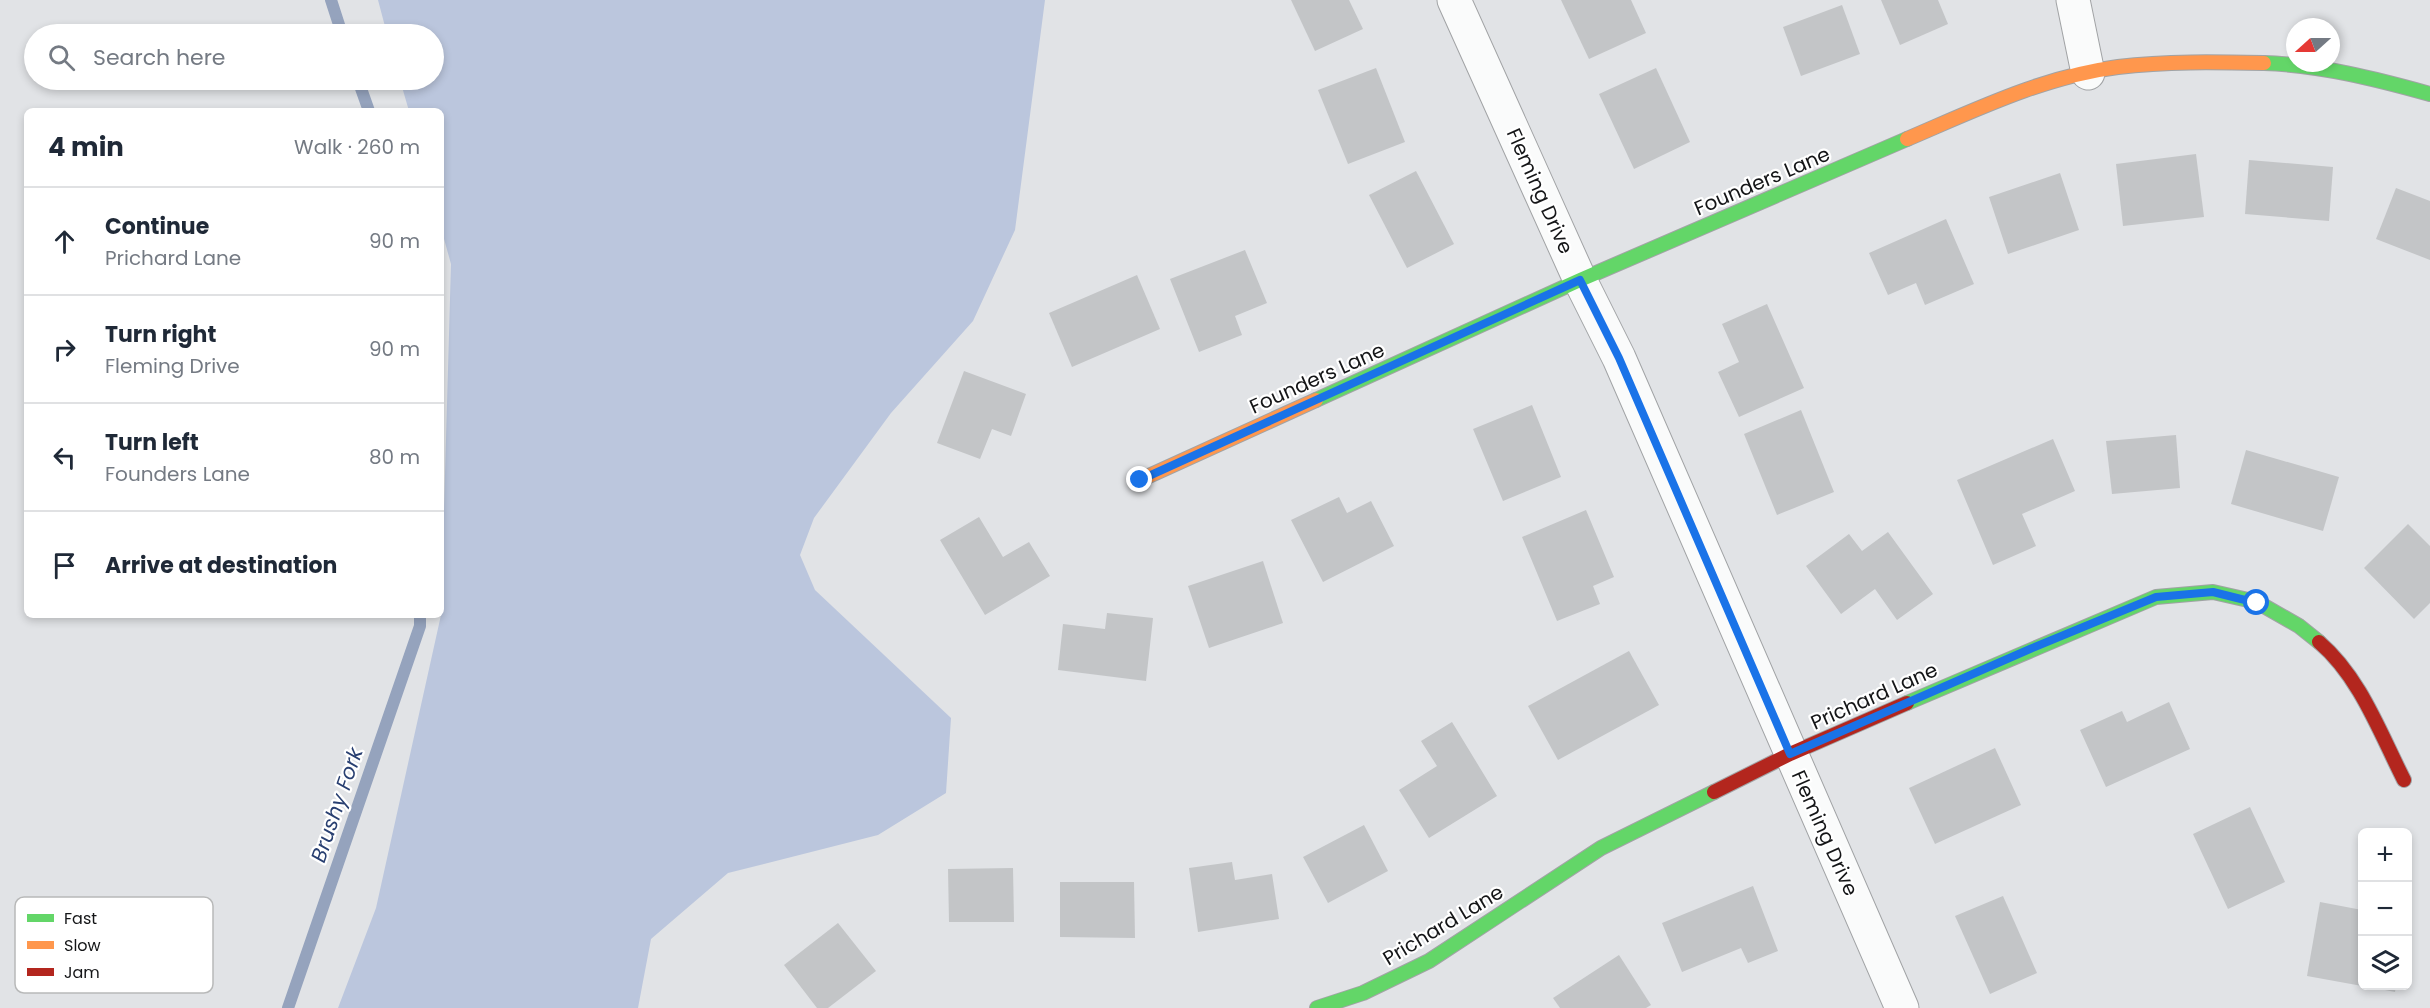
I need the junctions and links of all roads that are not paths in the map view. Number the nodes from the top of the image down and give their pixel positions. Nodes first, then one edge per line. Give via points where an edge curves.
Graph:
1 (1454, 0) edge
2 (2073, 0) edge
3 (2088, 73) junction
4 (2430, 94) edge
5 (1580, 280) junction
6 (1140, 480) dead end
7 (1790, 754) junction
8 (2404, 780) dead end
9 (1318, 1008) edge
10 (1902, 1008) edge

1 - 5 street, Fleming Drive
2 - 3 street
3 - 4 street, Founders Lane via 2185,61 2292,64 2370,77
3 - 5 street, Founders Lane via 1984,106
5 - 6 street, Founders Lane
5 - 7 street, Fleming Drive via 1619,358
7 - 8 street, Prichard Lane via 2156,597 2213,592 2257,603 2299,626 2335,656 2354,682
7 - 9 street, Prichard Lane via 1600,848 1429,961 1363,993
7 - 10 street, Fleming Drive

